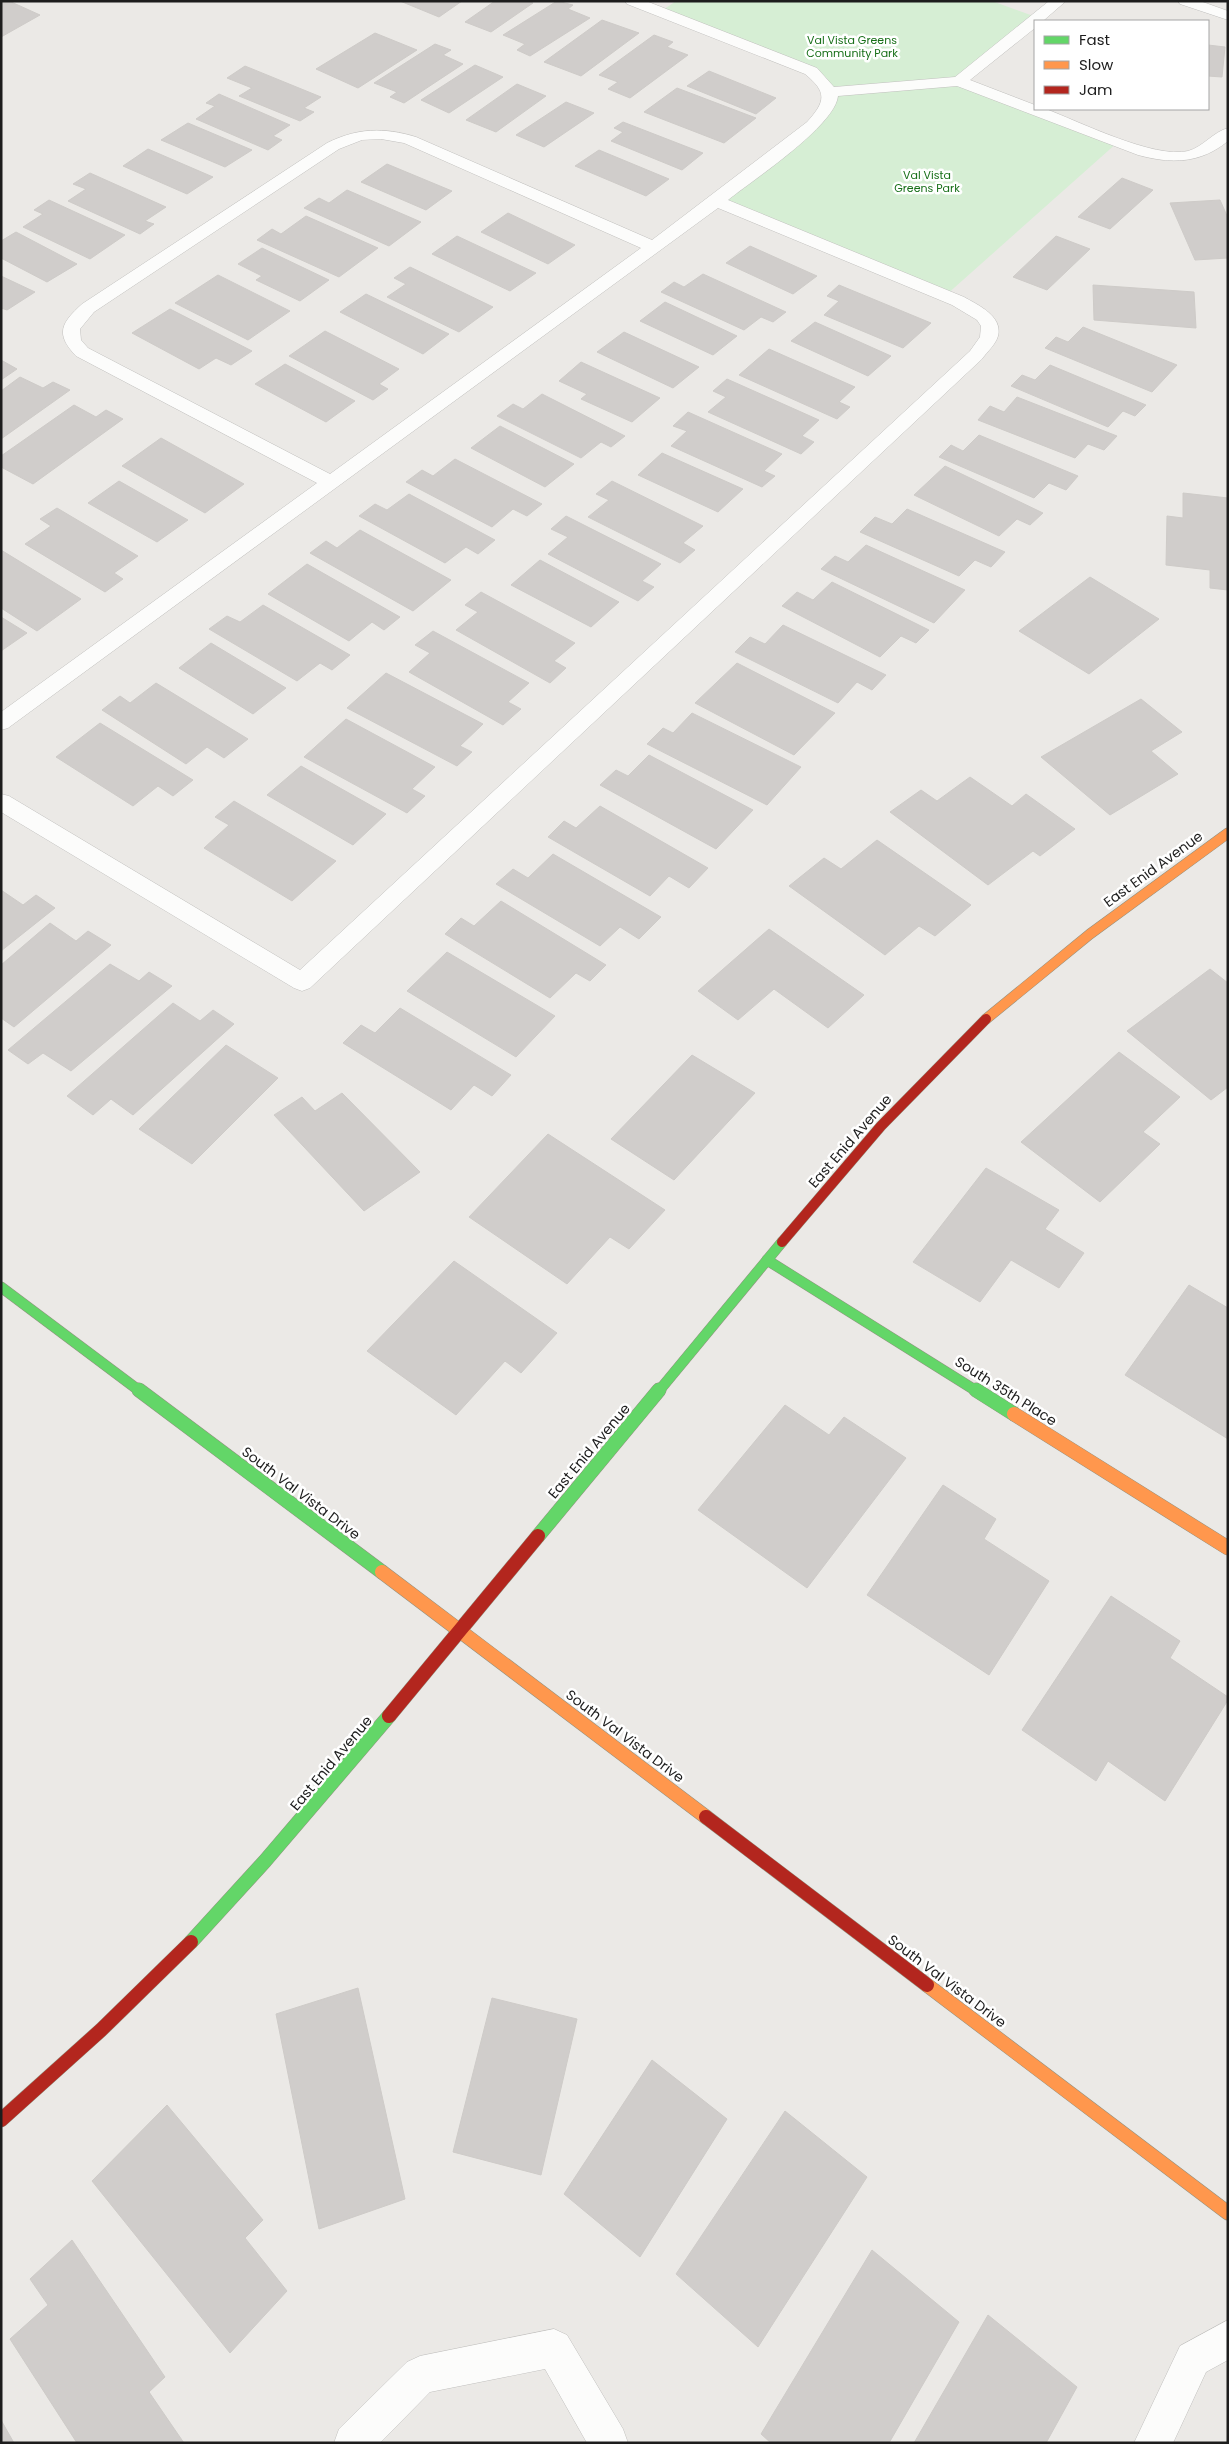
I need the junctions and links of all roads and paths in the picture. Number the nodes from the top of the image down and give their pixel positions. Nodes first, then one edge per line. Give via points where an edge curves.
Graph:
1 (632, 1) edge
2 (676, 1) edge
3 (1059, 1) edge
4 (1185, 1) edge
5 (660, 12) junction
6 (1228, 16) edge
7 (1035, 20) edge
8 (1034, 21) edge
9 (959, 81) junction
10 (830, 92) junction
11 (1034, 109) edge
12 (1036, 110) edge
13 (1228, 133) edge
14 (716, 201) junction
15 (654, 247) junction
16 (331, 482) junction
17 (1, 723) edge
18 (1, 802) edge
19 (1228, 833) edge
20 (768, 1260) junction
21 (1, 1287) edge
22 (1228, 1548) edge
23 (460, 1631) junction
24 (1, 2120) edge
25 (1228, 2213) edge
26 (1228, 2339) edge
27 (360, 2436) edge
28 (609, 2443) edge
29 (1153, 2443) edge

1 - 5 lane
2 - 5 lane
3 - 7 lane
4 - 6 lane
5 - 10 lane via 804,67 824,81
8 - 9 lane
9 - 10 lane
9 - 11 lane
10 - 14 lane via 831,101 825,113 813,125
12 - 13 lane via 1158,156 1181,158 1194,155 1214,146
14 - 15 lane
14 - 18 lane via 958,301 984,316 990,326 989,337 976,355 302,982
15 - 16 lane
15 - 16 lane via 410,140 370,133 333,146 88,308 72,326 70,335 82,352
16 - 17 lane
19 - 20 street, East Enid Avenue via 1069,950 963,1041 863,1146
20 - 22 street, South 35th Place
20 - 23 street, East Enid Avenue
21 - 23 street, South Val Vista Drive
23 - 24 street, East Enid Avenue via 310,1811 195,1938 99,2032
23 - 25 street, South Val Vista Drive
26 - 29 street via 1194,2359
27 - 28 street via 420,2375 554,2348

